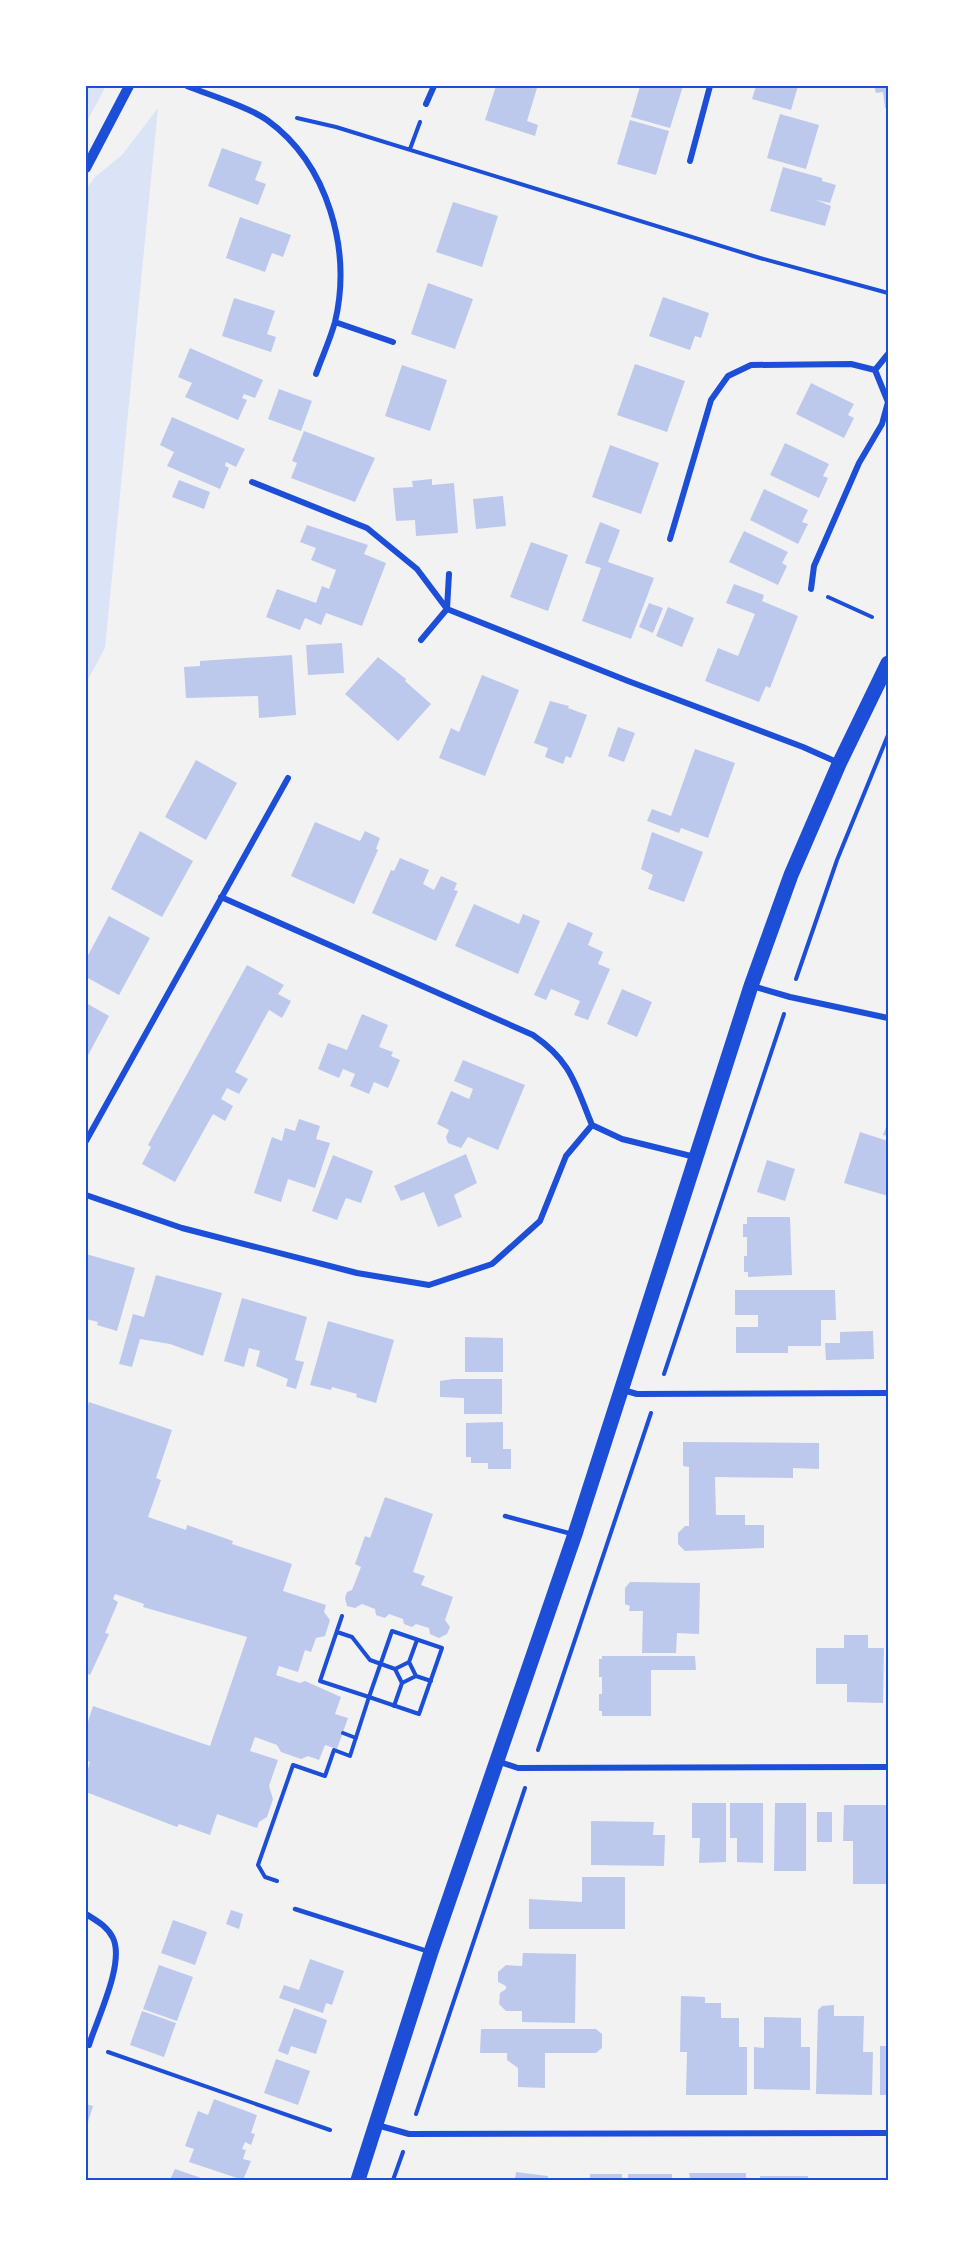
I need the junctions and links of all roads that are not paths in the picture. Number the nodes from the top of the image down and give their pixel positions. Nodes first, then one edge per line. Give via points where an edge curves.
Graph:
1 (129, 86) edge
2 (187, 86) edge
3 (434, 86) edge
4 (710, 86) edge
5 (426, 104) road end
6 (690, 161) dead end
7 (86, 168) edge
8 (335, 322) junction
9 (393, 342) dead end
10 (888, 354) edge
11 (875, 369) junction
12 (316, 374) dead end
13 (252, 482) dead end
14 (670, 539) dead end
15 (449, 574) dead end
16 (811, 589) road end
17 (447, 609) junction
18 (421, 640) dead end
19 (888, 663) edge
20 (839, 764) junction
21 (288, 778) dead end
22 (221, 897) junction
23 (751, 986) junction
24 (888, 1017) edge
25 (592, 1125) junction
26 (86, 1141) edge
27 (696, 1157) junction
28 (86, 1195) edge
29 (621, 1390) junction
30 (888, 1393) edge
31 (505, 1516) dead end
32 (575, 1534) junction
33 (497, 1761) junction
34 (888, 1767) edge
35 (295, 1909) dead end
36 (86, 1914) edge
37 (431, 1952) junction
38 (89, 2045) road end
39 (377, 2125) junction
40 (888, 2133) edge
41 (358, 2181) edge

1 - 7 street
2 - 8 street via 266,119 301,152 325,192 336,234 340,280
3 - 5 street
4 - 6 street
8 - 9 street
8 - 12 street
10 - 11 street
11 - 14 street via 851,364 751,364 728,376 711,400
11 - 16 street via 888,402 882,424 859,463 814,566
13 - 17 street via 367,528 417,569
15 - 17 street
17 - 18 street
17 - 20 street
19 - 20 main road
20 - 23 main road via 791,875
21 - 22 street
22 - 25 street via 533,1035 555,1051 569,1071
22 - 26 street
23 - 24 street
23 - 27 main road
25 - 27 street via 622,1138
25 - 28 street via 566,1156 540,1221 492,1264 429,1285 357,1273 214,1236
27 - 29 main road
29 - 30 street via 637,1394
29 - 32 main road
31 - 32 lane
32 - 33 main road
33 - 34 street via 518,1768
33 - 37 main road
35 - 37 lane
36 - 38 street via 103,1924 114,1939 116,1964
37 - 39 main road
39 - 40 street via 409,2134
39 - 41 main road

